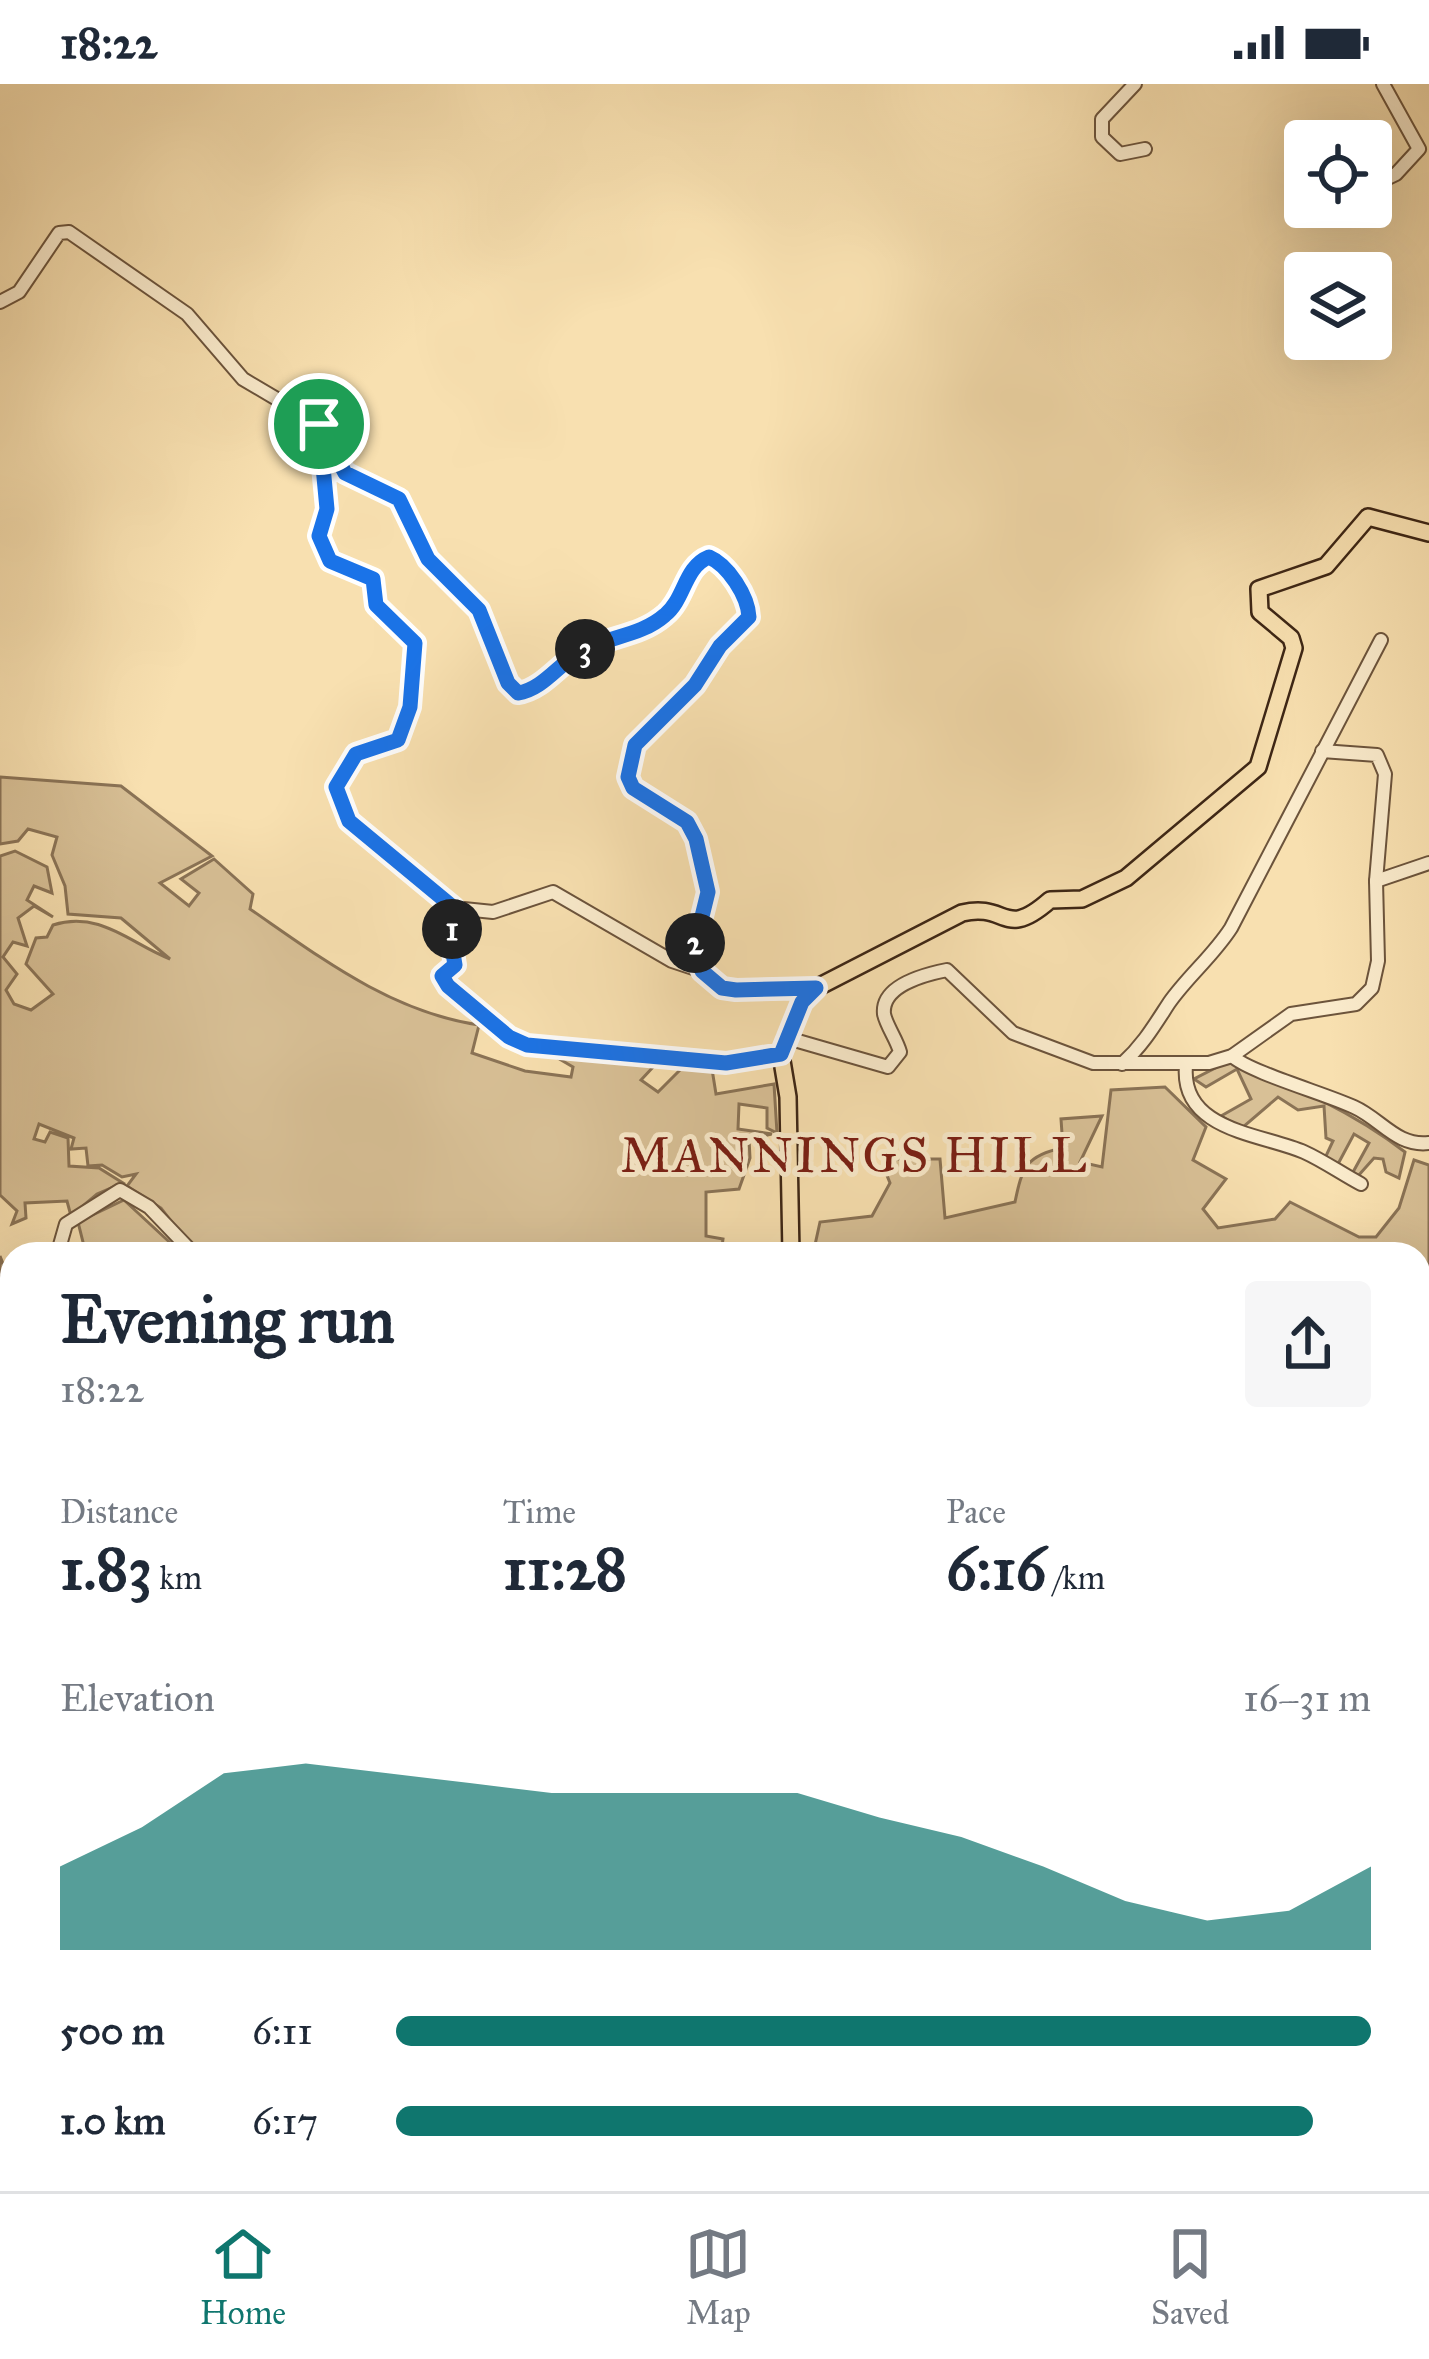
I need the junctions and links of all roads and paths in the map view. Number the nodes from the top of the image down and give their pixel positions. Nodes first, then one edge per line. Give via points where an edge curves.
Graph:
1 (1135, 84) edge
2 (1382, 84) edge
3 (1145, 149) dead end
4 (1392, 176) edge
5 (0, 302) edge
6 (319, 424) junction
7 (1429, 533) edge
8 (1381, 640) dead end
9 (1322, 751) junction
10 (1429, 863) edge
11 (1376, 881) junction
12 (454, 908) junction
13 (702, 971) junction
14 (816, 988) junction
15 (783, 1046) junction
16 (1232, 1056) junction
17 (1121, 1065) junction
18 (1186, 1066) junction
19 (1429, 1143) edge
20 (1361, 1184) dead end
21 (61, 1242) edge
22 (183, 1242) edge
23 (791, 1242) edge

1 - 3 street via 1102,118 1102,137 1120,154
2 - 4 street via 1420,149
5 - 6 street via 19,292 59,233 80,235 187,314 243,379
6 - 12 street via 327,509 319,536 330,561 373,579 376,605 415,643 410,707 398,740 356,754 336,787 349,821
6 - 13 street via 345,473 399,499 428,559 479,610 518,693 584,650 663,618 695,565 709,557 721,562 749,617 628,758 633,788 674,811 696,839 708,892 694,949
7 - 14 main road via 1368,518 1326,566 1259,590 1260,612 1294,648 1263,759 1126,878 1082,898 1050,900 1018,922 962,913
8 - 9 street
9 - 11 street via 1369,752 1383,762
9 - 17 street via 1211,959
10 - 11 street
11 - 16 street via 1372,988 1356,1004 1291,1014
12 - 13 street via 493,912 553,892 672,962
12 - 15 street via 447,917 455,965 442,976 509,1037 726,1063
13 - 14 street via 722,988
14 - 15 main road
15 - 17 street via 888,1067 900,1052 884,1014 889,998 907,982 947,970 1013,1033 1069,1057
15 - 23 main road
16 - 18 street
16 - 19 street via 1363,1111 1406,1142
17 - 18 street
18 - 20 street via 1188,1088 1220,1125 1301,1150
21 - 22 street via 66,1225 120,1190

